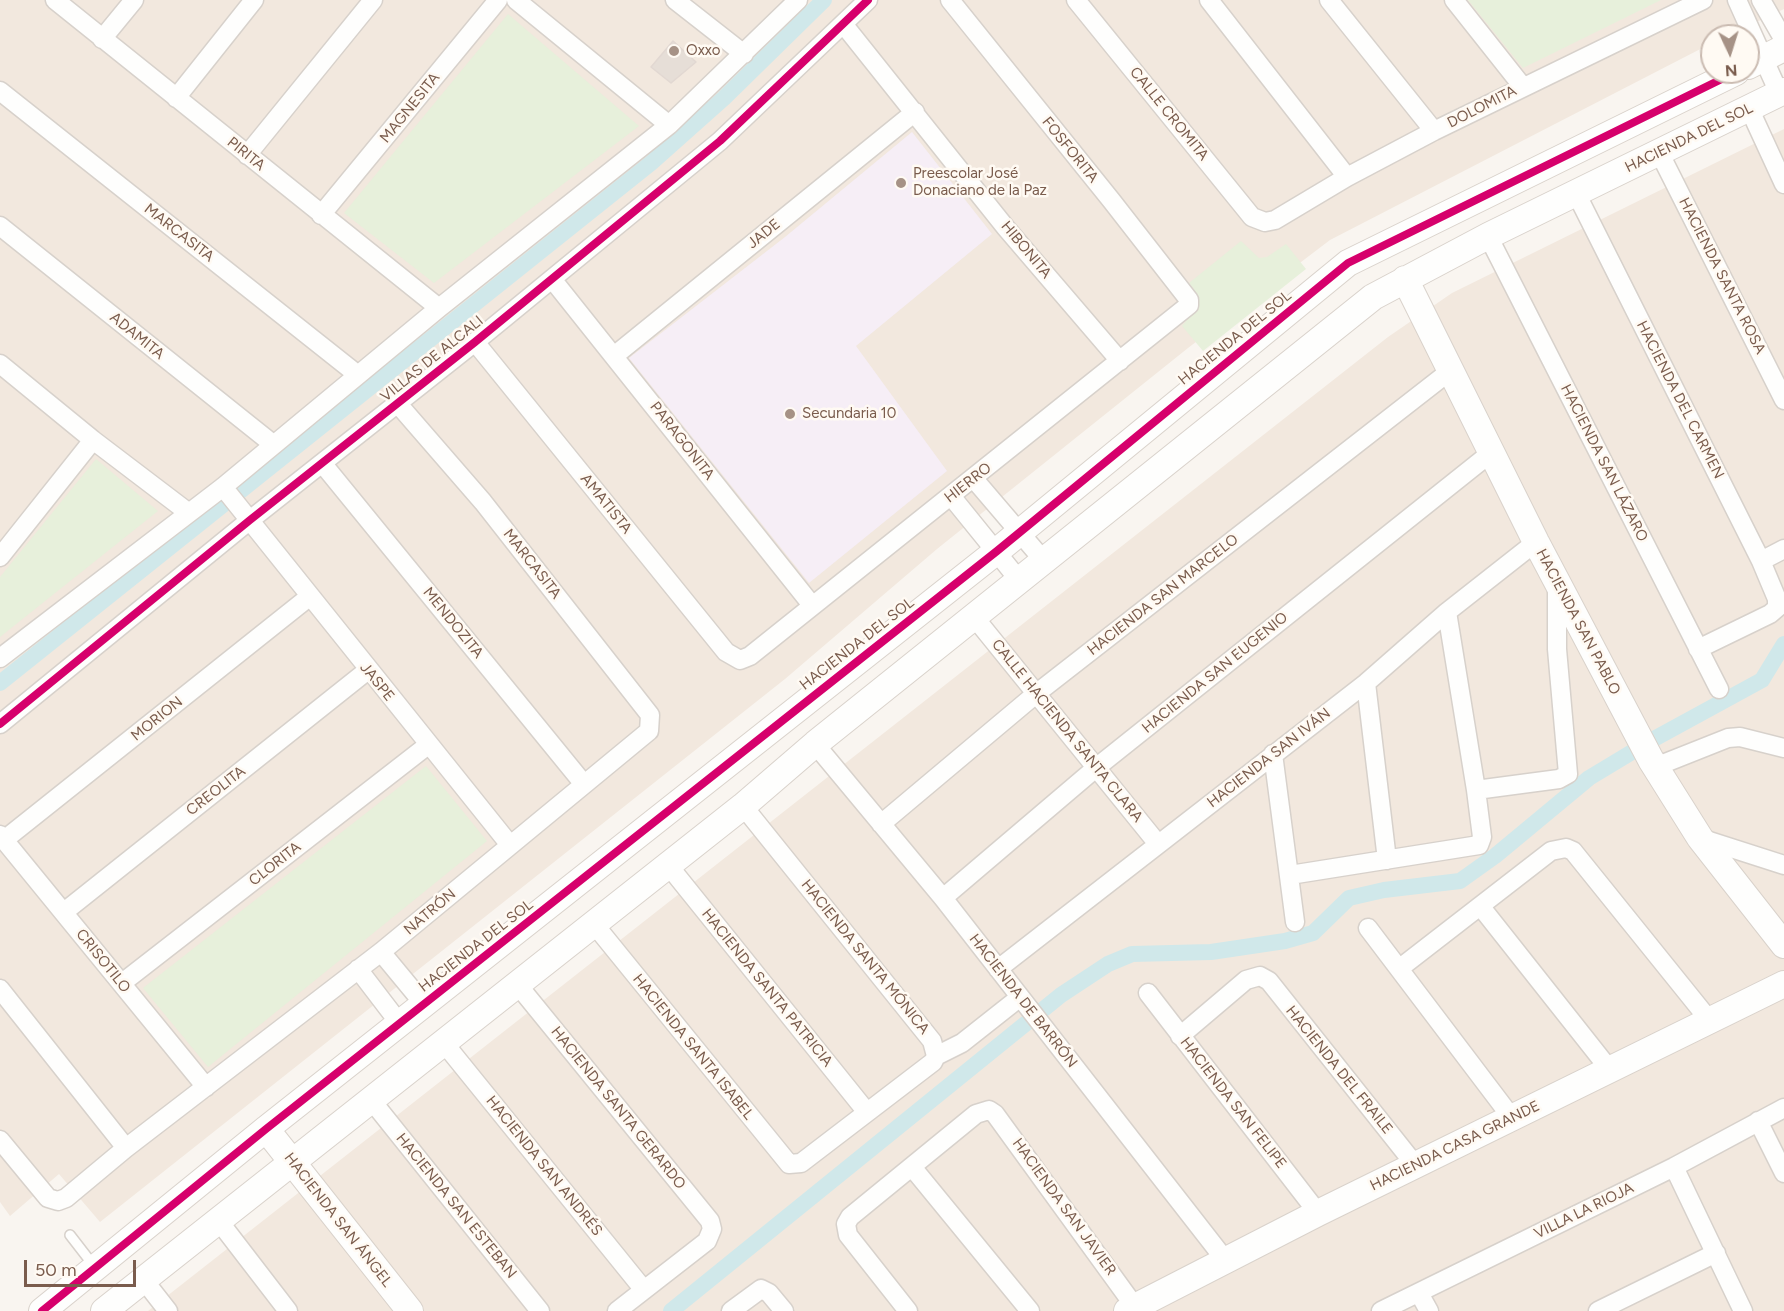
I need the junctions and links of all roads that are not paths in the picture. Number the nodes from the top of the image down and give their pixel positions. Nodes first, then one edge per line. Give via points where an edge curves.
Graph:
1 (55, 0) edge
2 (134, 0) edge
3 (254, 0) edge
4 (373, 0) edge
5 (498, 0) edge
6 (516, 0) edge
7 (675, 0) edge
8 (798, 0) edge
9 (868, 0) edge
10 (950, 0) edge
11 (1076, 0) edge
12 (1209, 0) edge
13 (1329, 0) edge
14 (1454, 0) edge
15 (1703, 0) edge
16 (1737, 0) edge
17 (1761, 0) edge
18 (844, 25) junction
19 (102, 39) junction
20 (1784, 40) edge
21 (744, 54) junction
22 (1765, 58) edge
23 (1712, 84) edge
24 (1523, 87) junction
25 (0, 91) edge
26 (1782, 92) edge
27 (176, 98) junction
28 (1749, 108) junction
29 (915, 112) junction
30 (669, 125) junction
31 (1434, 131) junction
32 (1659, 152) junction
33 (247, 155) junction
34 (1347, 177) junction
35 (1784, 184) edge
36 (1576, 193) junction
37 (321, 215) junction
38 (1265, 222) joint
39 (0, 226) edge
40 (1488, 236) junction
41 (552, 279) junction
42 (1405, 279) junction
43 (1189, 300) joint
44 (439, 308) junction
45 (475, 342) junction
46 (614, 356) junction
47 (1120, 361) junction
48 (1450, 371) junction
49 (3, 373) edge
50 (358, 375) junction
51 (1784, 400) edge
52 (398, 404) junction
53 (93, 440) junction
54 (274, 445) junction
55 (1492, 452) junction
56 (322, 463) junction
57 (974, 479) junction
58 (225, 489) junction
59 (951, 496) junction
60 (189, 513) junction
61 (248, 518) junction
62 (1019, 532) junction
63 (1536, 543) junction
64 (1784, 549) edge
65 (996, 551) junction
66 (0, 557) edge
67 (1044, 561) junction
68 (1761, 561) junction
69 (1019, 580) junction
70 (1557, 582) junction
71 (309, 597) junction
72 (812, 604) junction
73 (1447, 612) junction
74 (975, 618) junction
75 (1698, 649) junction
76 (0, 658) edge
77 (740, 660) joint
78 (368, 670) junction
79 (1366, 683) junction
80 (1719, 689) dead end
81 (1037, 693) junction
82 (0, 724) edge
83 (649, 731) joint
84 (815, 744) junction
85 (428, 745) junction
86 (1784, 748) edge
87 (1274, 754) junction
88 (1653, 764) junction
89 (1097, 767) junction
90 (583, 783) junction
91 (1476, 790) junction
92 (743, 806) junction
93 (881, 824) junction
94 (2, 838) edge
95 (1700, 838) junction
96 (1158, 844) junction
97 (510, 845) junction
98 (1387, 860) junction
99 (1784, 864) edge
100 (668, 865) junction
101 (1290, 875) junction
102 (943, 898) junction
103 (1481, 907) junction
104 (63, 912) junction
105 (1295, 922) dead end
106 (594, 924) junction
107 (1368, 928) dead end
108 (1784, 945) edge
109 (381, 952) junction
110 (1400, 968) junction
111 (358, 969) junction
112 (998, 969) junction
113 (122, 983) junction
114 (517, 984) junction
115 (1784, 984) edge
116 (0, 989) edge
117 (1148, 993) dead end
118 (1022, 1002) junction
119 (424, 1005) junction
120 (1710, 1021) junction
121 (400, 1023) junction
122 (1180, 1036) junction
123 (444, 1043) junction
124 (936, 1056) junction
125 (1610, 1070) junction
126 (206, 1087) junction
127 (372, 1101) junction
128 (1784, 1108) edge
129 (866, 1111) junction
130 (1512, 1118) junction
131 (1758, 1121) junction
132 (266, 1130) junction
133 (0, 1140) edge
134 (126, 1148) junction
135 (292, 1162) junction
136 (1416, 1166) junction
137 (912, 1167) junction
138 (1674, 1167) junction
139 (1784, 1173) edge
140 (1318, 1213) junction
141 (218, 1220) junction
142 (70, 1235) dead end
143 (1716, 1253) junction
144 (1226, 1261) junction
145 (96, 1268) junction
146 (143, 1279) junction
147 (644, 1290) junction
148 (1419, 1293) junction
149 (1134, 1309) edge
150 (42, 1311) edge
151 (104, 1311) edge
152 (168, 1311) edge
153 (288, 1311) edge
154 (410, 1311) edge
155 (540, 1311) edge
156 (617, 1311) edge
157 (731, 1311) edge
158 (784, 1311) edge
159 (908, 1311) edge
160 (1030, 1311) edge
161 (1382, 1311) edge
162 (1429, 1311) edge
163 (1598, 1311) edge
164 (1743, 1311) edge

1 - 19 street, PIRITA
2 - 19 street
3 - 27 street
4 - 33 street
5 - 37 street, MAGNESITA
6 - 30 street
7 - 21 street
8 - 21 street
9 - 18 street, VILLAS DE ALCALI
10 - 43 street, FOSFORITA
11 - 38 street, CALLE CROMITA via 1252,217
12 - 34 street
13 - 31 street
14 - 24 street
15 - 24 street, DOLOMITA
16 - 22 street
17 - 20 street
18 - 29 street, HIBONITA
18 - 41 street, VILLAS DE ALCALI via 720,141
19 - 27 street, PIRITA
21 - 30 street
22 - 26 street
23 - 62 street, HACIENDA DEL SOL via 1348,263
24 - 31 street, DOLOMITA
25 - 50 street, MARCASITA
26 - 28 street, HACIENDA DEL SOL
27 - 33 street, PIRITA
28 - 32 street, HACIENDA DEL SOL
28 - 35 street
29 - 46 street, JADE
29 - 47 street, HIBONITA via 1006,228
30 - 44 street
31 - 34 street, DOLOMITA
32 - 36 street, HACIENDA DEL SOL
32 - 51 street, HACIENDA SANTA ROSA
33 - 37 street, PIRITA
34 - 38 street, DOLOMITA via 1275,220
36 - 40 street, HACIENDA DEL SOL
36 - 68 street, HACIENDA DEL CARMEN
37 - 44 street, PIRITA
39 - 54 street, ADAMITA
40 - 42 street, HACIENDA DEL SOL
40 - 75 street, HACIENDA SAN LÁZARO
41 - 45 street, VILLAS DE ALCALI
41 - 46 street, PARAGONITA
42 - 48 street, HACIENDA SAN PABLO
42 - 67 street, HACIENDA DEL SOL via 1373,297
43 - 47 street, HIERRO via 1187,309
44 - 50 street
45 - 52 street, VILLAS DE ALCALI
45 - 77 street, AMATISTA via 726,652
46 - 72 street, PARAGONITA
47 - 57 street, HIERRO
48 - 55 street, HACIENDA SAN PABLO
48 - 81 street, HACIENDA SAN MARCELO
49 - 53 street
50 - 54 street
52 - 56 street, VILLAS DE ALCALI
52 - 83 street, MARCASITA via 483,502 650,715
53 - 60 street
53 - 66 street
54 - 58 street
55 - 63 street, HACIENDA SAN PABLO
55 - 89 street, HACIENDA SAN EUGENIO
56 - 61 street, VILLAS DE ALCALI
56 - 90 street, MENDOZITA
57 - 59 street, HIERRO
57 - 62 street
58 - 60 street
58 - 61 street, JASPE
59 - 65 street
59 - 72 street, HIERRO
60 - 76 street
61 - 71 street, JASPE
61 - 82 street, VILLAS DE ALCALI
62 - 65 street, HACIENDA DEL SOL
62 - 67 street
63 - 70 street, HACIENDA SAN PABLO
63 - 73 street, HACIENDA SAN IVÁN
64 - 68 street
65 - 69 street
65 - 119 street, HACIENDA DEL SOL
67 - 69 street, HACIENDA DEL SOL
68 - 75 street, HACIENDA DEL CARMEN via 1777,608
69 - 74 street, HACIENDA DEL SOL
70 - 88 street, HACIENDA SAN PABLO
70 - 91 street via 1557,649 1568,774 1559,779
71 - 78 street, JASPE
71 - 94 street, MORION
72 - 77 street, HIERRO
73 - 79 street, HACIENDA SAN IVÁN
73 - 91 street
74 - 81 street, CALLE HACIENDA SANTA CLARA
74 - 84 street, HACIENDA DEL SOL
75 - 80 street, HACIENDA SAN LÁZARO
78 - 85 street, JASPE
78 - 104 street, CREOLITA
79 - 87 street, HACIENDA SAN IVÁN
79 - 98 street
81 - 89 street, CALLE HACIENDA SANTA CLARA
81 - 93 street, HACIENDA SAN MARCELO
83 - 90 street, NATRÓN
84 - 92 street, HACIENDA DEL SOL
84 - 93 street, HACIENDA DE BARRÓN
85 - 97 street, JASPE
85 - 113 street, CLORITA
86 - 88 street via 1740,737 1728,738
87 - 96 street, HACIENDA SAN IVÁN
87 - 101 street
88 - 95 street, HACIENDA SAN PABLO
89 - 96 street, CALLE HACIENDA SANTA CLARA
89 - 102 street, HACIENDA SAN EUGENIO
90 - 97 street, NATRÓN
91 - 98 street via 1482,837 1479,845
92 - 100 street, HACIENDA DEL SOL
92 - 124 street, HACIENDA SANTA MÓNICA via 932,1041
93 - 102 street, HACIENDA DE BARRÓN
94 - 104 street, CRISOTILO
95 - 99 street
95 - 108 street, HACIENDA SAN PABLO
96 - 112 street, HACIENDA SAN IVÁN
97 - 109 street, NATRÓN
98 - 101 street
100 - 106 street, HACIENDA DEL SOL
100 - 129 street, HACIENDA SANTA PATRICIA
101 - 105 street
102 - 112 street, HACIENDA DE BARRÓN
103 - 110 street
103 - 120 street via 1551,851 1573,851
103 - 125 street
104 - 113 street, CRISOTILO
106 - 114 street, HACIENDA DEL SOL
106 - 129 street, HACIENDA SANTA ISABEL via 783,1159 795,1165
107 - 110 street
109 - 111 street, NATRÓN
109 - 119 street
110 - 130 street
111 - 121 street
111 - 126 street, NATRÓN
112 - 118 street, HACIENDA DE BARRÓN
113 - 126 street, CRISOTILO
114 - 123 street, HACIENDA DEL SOL
114 - 147 street, HACIENDA SANTA GERARDO via 710,1221 707,1241
115 - 120 street, HACIENDA CASA GRANDE
116 - 134 street
117 - 122 street, HACIENDA SAN FELIPE
118 - 124 street
118 - 144 street, HACIENDA DE BARRÓN
119 - 121 street, HACIENDA DEL SOL
120 - 125 street, HACIENDA CASA GRANDE
121 - 132 street, HACIENDA DEL SOL
122 - 136 street, HACIENDA DEL FRAILE via 1246,980 1260,976 1269,981
122 - 140 street, HACIENDA SAN FELIPE
123 - 127 street, HACIENDA DEL SOL
123 - 147 street, HACIENDA SAN ANDRÉS
124 - 129 street
125 - 130 street, HACIENDA CASA GRANDE
126 - 134 street, NATRÓN
127 - 135 street, HACIENDA DEL SOL
127 - 155 street, HACIENDA SAN ESTEBAN
128 - 131 street, VILLA LA RIOJA
130 - 136 street, HACIENDA CASA GRANDE
131 - 138 street, VILLA LA RIOJA
131 - 139 street
132 - 135 street, HACIENDA SAN ÁNGEL
132 - 145 street, HACIENDA DEL SOL
133 - 134 street, NATRÓN via 48,1198 58,1201
135 - 141 street, HACIENDA DEL SOL
135 - 154 street, HACIENDA SAN ÁNGEL
136 - 140 street, HACIENDA CASA GRANDE
137 - 149 street, HACIENDA SAN JAVIER via 976,1114 989,1110
137 - 159 street via 850,1217 846,1229
137 - 160 street
138 - 143 street
138 - 148 street, VILLA LA RIOJA
140 - 144 street, HACIENDA CASA GRANDE
141 - 146 street, HACIENDA DEL SOL
141 - 153 street
142 - 145 lane
143 - 163 street
143 - 164 street
144 - 149 street, HACIENDA CASA GRANDE
145 - 150 street, HACIENDA DEL SOL
146 - 151 street, HACIENDA DEL SOL
146 - 152 street
147 - 156 street
148 - 161 street, VILLA LA RIOJA
148 - 162 street
157 - 158 street via 757,1290 766,1290

